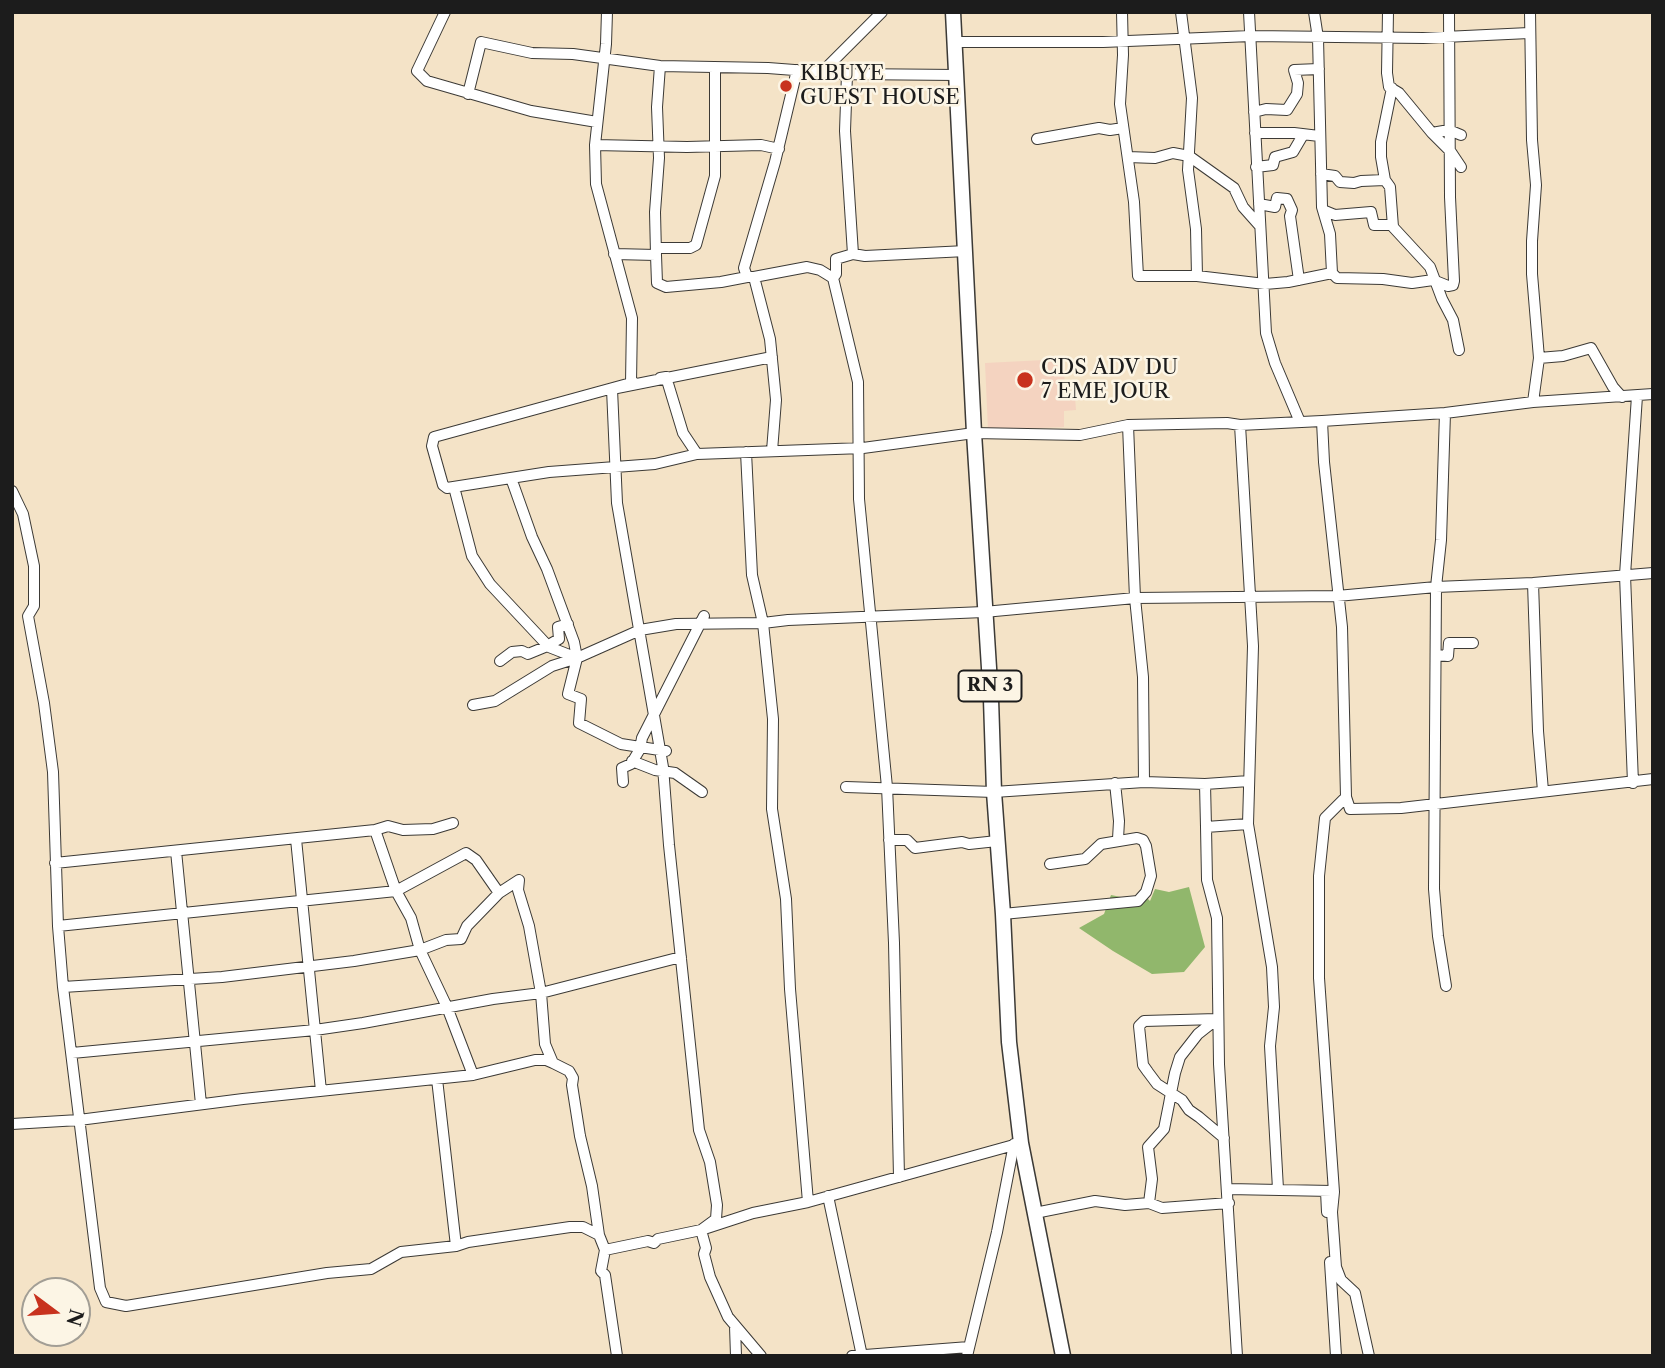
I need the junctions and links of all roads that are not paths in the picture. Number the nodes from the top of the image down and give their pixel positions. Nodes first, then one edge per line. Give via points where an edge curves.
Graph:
1 (444, 12) edge
2 (607, 12) edge
3 (882, 12) edge
4 (953, 12) edge
5 (1122, 12) edge
6 (1181, 12) edge
7 (1249, 12) edge
8 (1314, 12) edge
9 (1388, 12) edge
10 (1449, 12) edge
11 (1530, 12) edge
12 (1529, 33) junction
13 (1251, 36) junction
14 (1448, 36) junction
15 (1184, 37) junction
16 (1318, 38) junction
17 (1387, 38) junction
18 (1122, 39) junction
19 (956, 42) junction
20 (603, 58) junction
21 (660, 66) junction
22 (715, 68) junction
23 (1319, 69) junction
24 (797, 70) junction
25 (822, 72) junction
26 (847, 74) junction
27 (957, 75) junction
28 (1392, 88) junction
29 (468, 94) junction
30 (1254, 112) junction
31 (597, 122) junction
32 (1124, 128) junction
33 (1449, 130) junction
34 (1255, 132) junction
35 (1432, 133) junction
36 (1303, 135) junction
37 (1461, 135) dead end
38 (1320, 136) junction
39 (1037, 139) dead end
40 (595, 145) junction
41 (658, 146) junction
42 (716, 146) junction
43 (779, 149) junction
44 (1450, 150) junction
45 (1189, 156) junction
46 (1128, 157) junction
47 (1256, 167) junction
48 (1461, 167) dead end
49 (1321, 174) junction
50 (1385, 180) junction
51 (1259, 204) junction
52 (1323, 210) junction
53 (1259, 225) junction
54 (1392, 225) junction
55 (966, 251) junction
56 (656, 252) junction
57 (614, 254) junction
58 (853, 254) junction
59 (836, 259) junction
60 (814, 268) junction
61 (1332, 273) junction
62 (1196, 276) junction
63 (751, 277) junction
64 (834, 278) junction
65 (1298, 280) junction
66 (1435, 280) junction
67 (1265, 284) junction
68 (1459, 350) dead end
69 (772, 357) junction
70 (1539, 358) junction
71 (666, 377) junction
72 (631, 383) junction
73 (611, 389) junction
74 (1653, 394) edge
75 (1637, 396) junction
76 (1622, 397) junction
77 (1533, 402) junction
78 (1445, 413) junction
79 (1322, 421) junction
80 (1300, 422) junction
81 (1128, 425) junction
82 (1240, 425) junction
83 (974, 433) junction
84 (857, 449) junction
85 (772, 451) junction
86 (746, 452) junction
87 (697, 454) junction
88 (617, 467) junction
89 (512, 478) junction
90 (454, 487) junction
91 (12, 491) edge
92 (1653, 573) edge
93 (1625, 575) junction
94 (1533, 583) junction
95 (1436, 587) junction
96 (1250, 596) junction
97 (1337, 596) junction
98 (1135, 598) junction
99 (984, 612) junction
100 (871, 617) junction
101 (703, 620) junction
102 (763, 623) junction
103 (568, 624) junction
104 (640, 630) junction
105 (1473, 643) dead end
106 (548, 646) junction
107 (1436, 655) junction
108 (577, 658) junction
109 (500, 661) dead end
110 (473, 705) dead end
111 (655, 713) junction
112 (640, 747) junction
113 (664, 750) junction
114 (632, 761) junction
115 (663, 771) junction
116 (1653, 779) edge
117 (1249, 781) junction
118 (623, 782) dead end
119 (1144, 782) junction
120 (1115, 783) junction
121 (1633, 783) junction
122 (1205, 784) junction
123 (846, 787) dead end
124 (887, 787) junction
125 (1543, 791) junction
126 (702, 792) dead end
127 (994, 792) junction
128 (1346, 797) junction
129 (1435, 804) junction
130 (453, 823) dead end
131 (1248, 824) junction
132 (1206, 827) junction
133 (375, 830) junction
134 (296, 839) junction
135 (1118, 839) junction
136 (890, 840) junction
137 (997, 841) junction
138 (176, 851) junction
139 (55, 863) junction
140 (1050, 864) dead end
141 (396, 891) junction
142 (499, 893) junction
143 (303, 901) junction
144 (182, 914) junction
145 (1003, 914) junction
146 (58, 926) junction
147 (420, 950) junction
148 (681, 957) junction
149 (310, 966) junction
150 (189, 979) junction
151 (1446, 986) dead end
152 (63, 987) junction
153 (541, 993) junction
154 (447, 1007) junction
155 (1217, 1019) junction
156 (315, 1030) junction
157 (194, 1041) junction
158 (72, 1053) junction
159 (553, 1063) junction
160 (473, 1075) junction
161 (437, 1079) junction
162 (321, 1091) junction
163 (1171, 1093) junction
164 (201, 1104) junction
165 (79, 1120) junction
166 (12, 1124) edge
167 (1224, 1138) junction
168 (1017, 1143) junction
169 (899, 1177) junction
170 (1228, 1189) junction
171 (1278, 1189) junction
172 (1330, 1191) junction
173 (828, 1196) junction
174 (808, 1202) junction
175 (1149, 1203) junction
176 (1229, 1203) junction
177 (1035, 1213) junction
178 (701, 1230) junction
179 (599, 1235) junction
180 (456, 1246) junction
181 (605, 1250) junction
182 (735, 1326) junction
183 (968, 1351) edge
184 (859, 1355) edge
185 (617, 1356) edge
186 (736, 1356) edge
187 (761, 1356) edge
188 (1063, 1356) edge
189 (1237, 1356) edge
190 (1336, 1356) edge
191 (1369, 1356) edge

1 - 29 street via 417,71 427,81
2 - 20 street
3 - 25 street
4 - 19 highway, RN 3
5 - 18 street
6 - 15 street
7 - 13 street
8 - 16 street
9 - 17 street
10 - 14 street
11 - 12 street
12 - 14 street
12 - 70 street via 1536,185 1532,274
13 - 15 street
13 - 16 street
13 - 30 street
14 - 17 street
14 - 33 street
15 - 18 street
15 - 45 street via 1192,98
16 - 17 street
16 - 23 street
17 - 28 street
18 - 19 street
18 - 32 street
19 - 27 highway, RN 3
20 - 21 street
20 - 29 street via 481,42
20 - 31 street
21 - 22 street
21 - 41 street
22 - 24 street
22 - 42 street
23 - 30 street via 1294,70 1297,94 1287,110
23 - 38 street
24 - 25 street
24 - 43 street
25 - 26 street
26 - 27 street
26 - 58 street via 845,150
27 - 55 highway, RN 3
28 - 35 street
28 - 50 street via 1381,142
29 - 31 street
30 - 34 street
31 - 40 street
32 - 39 street
32 - 46 street
33 - 35 street
33 - 37 street
33 - 44 street
34 - 36 street
34 - 47 street
35 - 44 street
36 - 38 street
36 - 47 street via 1293,152 1275,157 1273,164
38 - 49 street
40 - 41 street
40 - 57 street via 596,184
41 - 42 street
41 - 56 street
42 - 43 street
42 - 56 street via 715,176 696,245
43 - 63 street via 745,262
44 - 48 street
44 - 66 street via 1454,281 1448,286
45 - 46 street
45 - 53 street via 1234,188
45 - 62 street
46 - 62 street via 1138,276
47 - 51 street
49 - 50 street via 1354,183
49 - 52 street
50 - 54 street via 1390,187
51 - 53 street
51 - 65 street via 1275,206 1276,198 1287,199
52 - 54 street via 1335,215 1371,212 1374,225
52 - 61 street via 1330,234
53 - 67 street
54 - 66 street via 1430,267
55 - 58 street
55 - 83 highway, RN 3
56 - 57 street
56 - 63 street via 661,286
57 - 72 street via 632,318
58 - 59 street
59 - 60 street
59 - 64 street
60 - 63 street
60 - 64 street
61 - 65 street
61 - 66 street via 1348,279
62 - 67 street
63 - 69 street via 767,319
64 - 84 street via 858,382
65 - 67 street
66 - 68 street via 1453,320
67 - 80 street via 1266,333
69 - 71 street
69 - 85 street via 776,400
70 - 76 street via 1591,348
70 - 77 street
71 - 72 street
71 - 73 street
71 - 87 street via 683,433
72 - 73 street
73 - 88 street
73 - 90 street via 434,437 432,446 443,485
74 - 75 street
75 - 76 street
75 - 93 street
76 - 77 street
77 - 78 street
78 - 79 street
78 - 95 street
79 - 80 street
79 - 97 street
80 - 82 street
81 - 82 street
81 - 83 street via 1080,435
81 - 98 street
82 - 96 street
83 - 84 street
83 - 99 highway, RN 3
84 - 85 street
84 - 100 street
85 - 86 street
86 - 87 street
86 - 102 street via 752,575
87 - 88 street
88 - 89 street
88 - 104 street via 617,503
89 - 90 street
89 - 103 street
90 - 106 street via 472,556 490,584
91 - 139 street via 23,514 34,566 34,606 28,616 53,772
92 - 93 street
93 - 94 street
93 - 121 street
94 - 95 street
94 - 125 street
95 - 97 street
95 - 107 street
96 - 97 street
96 - 98 street
96 - 117 street
97 - 128 street via 1342,627
98 - 99 street
98 - 119 street via 1143,677
99 - 100 street
99 - 127 highway, RN 3
100 - 102 street
100 - 124 street
101 - 102 street
101 - 104 street
101 - 111 street
102 - 174 street via 773,719 772,809 786,899
103 - 106 street via 558,627 559,639
103 - 108 street
104 - 108 street
104 - 111 street
105 - 107 street via 1449,643 1448,656
106 - 108 street
106 - 109 street via 528,654 512,652
107 - 129 street
108 - 110 street via 552,666 495,701
108 - 112 street via 568,694 581,699 579,723 621,744
111 - 112 street
111 - 113 street
112 - 113 street
112 - 114 street
113 - 115 street
114 - 115 street
114 - 118 street via 622,768
115 - 126 street via 675,773
115 - 148 street
116 - 121 street
117 - 122 street
117 - 131 street
119 - 120 street
119 - 122 street
120 - 127 street
120 - 135 street
121 - 125 street
122 - 132 street
123 - 124 street
124 - 127 street
124 - 136 street
125 - 129 street
127 - 137 highway, RN 3
128 - 129 street via 1350,809
128 - 172 street via 1325,818 1319,876
129 - 151 street via 1434,889
130 - 133 street via 433,829 388,826
131 - 132 street
131 - 171 street via 1272,967 1270,1046
132 - 155 street via 1207,880 1217,918
133 - 134 street
133 - 141 street
134 - 138 street
134 - 143 street
135 - 140 street via 1101,844 1085,859
135 - 145 street via 1137,838 1146,846 1151,876 1138,901
136 - 137 street via 907,841 915,848
136 - 169 street
137 - 145 highway, RN 3
138 - 139 street
138 - 144 street
139 - 146 street
141 - 142 street via 466,853
141 - 143 street
141 - 147 street via 411,918
142 - 147 street via 467,926 461,939
142 - 153 street via 519,880
143 - 144 street
143 - 149 street
144 - 146 street
144 - 150 street
145 - 168 highway, RN 3
146 - 152 street
147 - 149 street
147 - 154 street
148 - 153 street
148 - 178 street via 699,1130 717,1205 716,1219
149 - 150 street
149 - 156 street
150 - 152 street
150 - 157 street
152 - 158 street
153 - 154 street
153 - 159 street via 545,1044
154 - 156 street
154 - 160 street
155 - 163 street via 1180,1057
155 - 163 street via 1144,1021 1139,1026 1143,1065 1157,1084
155 - 167 street
156 - 157 street
156 - 162 street
157 - 158 street
157 - 164 street
158 - 165 street
159 - 160 street via 535,1060
159 - 179 street via 573,1078
160 - 161 street
161 - 162 street
161 - 180 street
162 - 164 street
163 - 167 street
163 - 175 street via 1164,1129 1148,1147
164 - 165 street
165 - 166 street
165 - 180 street via 100,1288 106,1302 126,1306 371,1269 401,1252
167 - 170 street
168 - 169 street
168 - 177 highway, RN 3
168 - 183 street
169 - 173 street
170 - 171 street
170 - 176 street
171 - 172 street
172 - 190 street
172 - 191 street via 1336,1268 1355,1293
173 - 174 street
173 - 184 street
174 - 178 street
175 - 176 street via 1162,1208
175 - 177 street via 1095,1201
176 - 189 street
177 - 188 highway, RN 3
178 - 181 street
178 - 182 street via 710,1278
179 - 180 street via 570,1227
179 - 181 street
181 - 185 street via 601,1271
182 - 186 street
182 - 187 street
183 - 184 street

